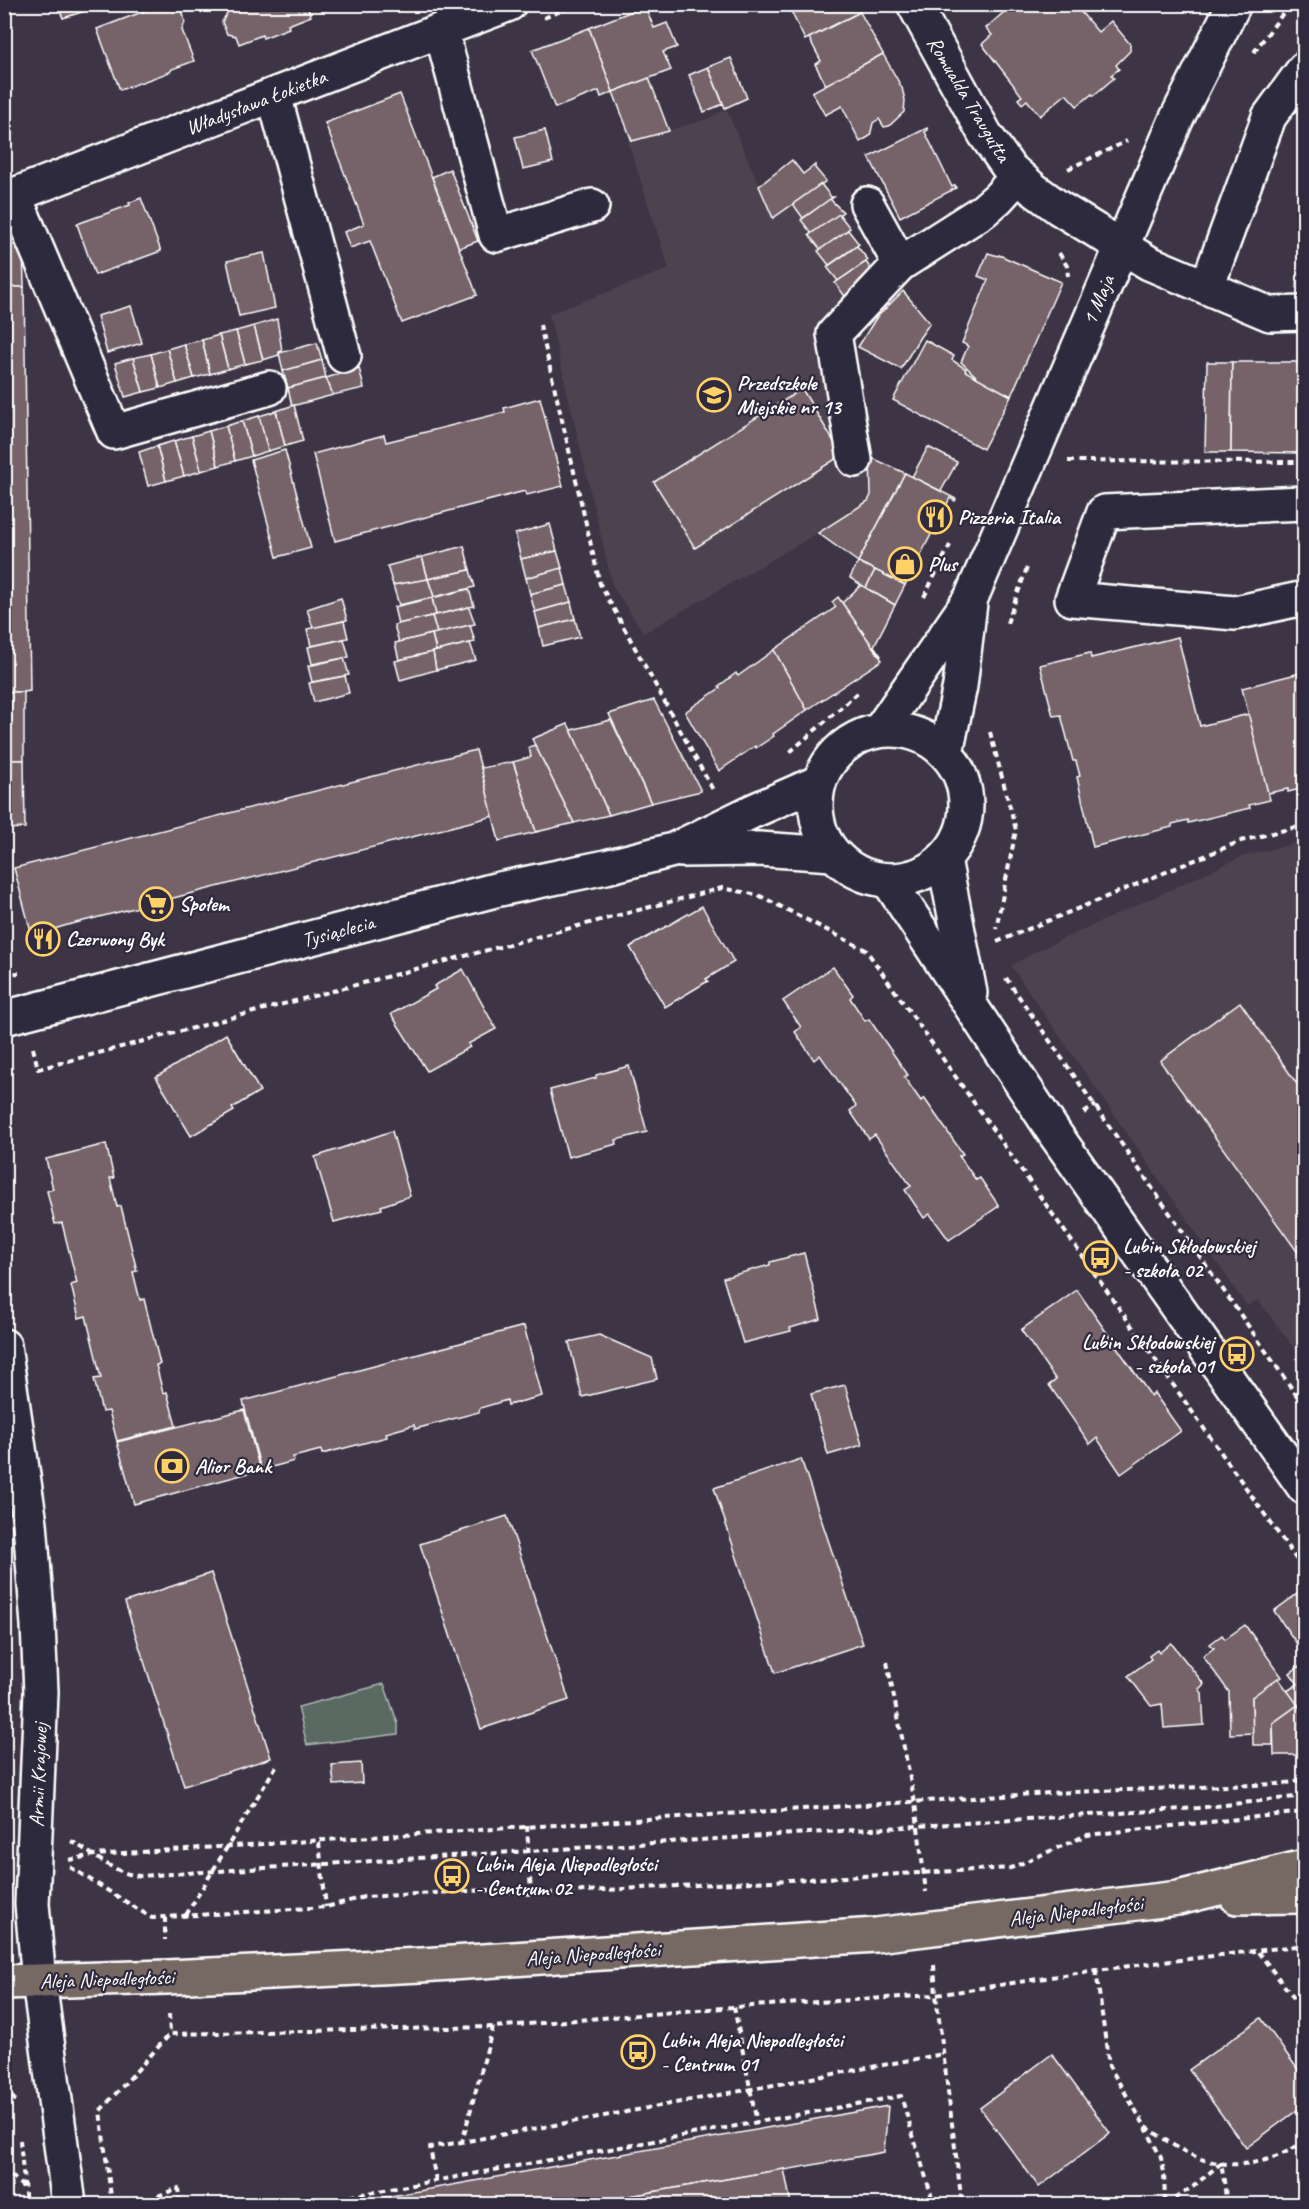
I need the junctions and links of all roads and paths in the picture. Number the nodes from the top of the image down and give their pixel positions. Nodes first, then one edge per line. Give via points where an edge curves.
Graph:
1 (509, 4) edge
2 (914, 4) edge
3 (1234, 4) edge
4 (441, 30) junction
5 (1305, 69) edge
6 (274, 95) junction
7 (1131, 139) dead end
8 (1065, 170) dead end
9 (1018, 176) junction
10 (9, 197) edge
11 (867, 204) dead end
12 (592, 206) dead end
13 (1122, 244) junction
14 (1056, 248) dead end
15 (900, 264) junction
16 (1069, 285) dead end
17 (1207, 287) junction
18 (1305, 313) edge
19 (540, 325) dead end
20 (344, 356) dead end
21 (269, 388) dead end
22 (855, 460) dead end
23 (1067, 461) dead end
24 (1305, 462) edge
25 (1305, 503) edge
26 (955, 536) dead end
27 (1030, 561) dead end
28 (1305, 597) edge
29 (971, 598) junction
30 (923, 599) dead end
31 (1005, 628) dead end
32 (863, 688) dead end
33 (989, 728) dead end
34 (879, 730) junction
35 (946, 753) junction
36 (784, 757) dead end
37 (819, 782) junction
38 (715, 793) dead end
39 (1305, 825) edge
40 (673, 850) junction
41 (833, 854) junction
42 (944, 859) junction
43 (888, 880) junction
44 (29, 971) dead end
45 (17, 974) junction
46 (4, 975) edge
47 (1005, 976) dead end
48 (973, 1009) junction
49 (15, 1016) edge
50 (4, 1346) edge
51 (1305, 1406) edge
52 (1305, 1487) edge
53 (1305, 1570) edge
54 (278, 1763) dead end
55 (1305, 1781) edge
56 (1305, 1796) edge
57 (1305, 1812) edge
58 (527, 1826) junction
59 (36, 1834) junction
60 (319, 1842) junction
61 (227, 1847) junction
62 (529, 1851) junction
63 (94, 1855) junction
64 (322, 1865) junction
65 (1305, 1867) edge
66 (212, 1872) junction
67 (531, 1894) junction
68 (1305, 1896) edge
69 (1178, 1898) junction
70 (326, 1907) junction
71 (185, 1916) junction
72 (1305, 1946) edge
73 (1257, 1951) junction
74 (1096, 1970) junction
75 (39, 1981) junction
76 (4, 1982) edge
77 (734, 2007) junction
78 (1305, 2012) edge
79 (493, 2027) junction
80 (944, 2054) dead end
81 (4, 2089) edge
82 (750, 2090) junction
83 (4, 2098) edge
84 (16, 2100) junction
85 (18, 2109) dead end
86 (757, 2123) junction
87 (1145, 2126) junction
88 (20, 2130) dead end
89 (1305, 2140) edge
90 (462, 2142) junction
91 (1221, 2163) junction
92 (4, 2168) edge
93 (436, 2181) junction
94 (23, 2188) junction
95 (26, 2205) edge
96 (69, 2205) edge
97 (112, 2205) edge
98 (138, 2205) edge
99 (180, 2205) edge
100 (308, 2205) edge
101 (934, 2205) edge
102 (1165, 2205) edge
103 (1226, 2205) edge

1 - 4 street, Władysława Łokietka
2 - 9 street, Romualda Traugutta via 985,134
3 - 13 street, 1 Maja via 1176,120
4 - 6 street, Władysława Łokietka
4 - 12 street via 496,235
5 - 17 street via 1269,117
6 - 10 street, Władysława Łokietka
6 - 20 street
7 - 8 path
9 - 13 street, Romualda Traugutta via 1059,208
9 - 15 street via 983,211
10 - 21 street via 114,432
11 - 15 street
13 - 17 street, Romualda Traugutta via 1149,263
13 - 29 street, 1 Maja
14 - 16 path via 1067,266
15 - 22 street via 834,334
17 - 18 street, Romualda Traugutta via 1270,314
19 - 38 path via 600,584
23 - 24 path
25 - 28 street via 1104,512 1072,599 1235,613
26 - 30 path
27 - 31 path
29 - 34 street
29 - 35 street via 960,686
32 - 36 path
33 - 39 path via 1016,830 993,944 1241,841
34 - 35 street via 904,730 919,735
34 - 37 street via 859,736 842,748 828,763
35 - 42 street via 959,772 966,795 962,829
37 - 40 street
37 - 41 street via 815,807 820,832
40 - 41 street via 759,849
40 - 49 street, Tysiąclecia via 495,890
41 - 43 street via 848,868
42 - 43 street via 908,879
42 - 48 street
43 - 48 street
44 - 45 path
45 - 46 path
45 - 49 path
47 - 51 path
48 - 52 street
49 - 53 path via 38,1069 722,888 758,895 866,950
50 - 59 street, Armii Krajowej via 35,1576 41,1692
54 - 61 path
55 - 58 path
56 - 62 path via 1198,1808
57 - 67 path via 1087,1835 1011,1868
58 - 60 path
58 - 62 path
59 - 63 path via 72,1841
59 - 75 street, Armii Krajowej via 32,1904
60 - 61 path
60 - 64 path
61 - 63 path
61 - 66 path
62 - 64 path
62 - 67 path
63 - 66 path via 130,1876
63 - 71 path via 62,1862 152,1918
64 - 66 path
64 - 70 path
65 - 69 main road, Aleja Niepodległości
66 - 71 path
67 - 70 path via 488,1890 364,1897
68 - 69 main road, Aleja Niepodległości
69 - 75 main road, Aleja Niepodległości via 876,1935 421,1965
70 - 71 path
72 - 73 path
73 - 74 path
73 - 78 path
74 - 77 path via 936,1995
74 - 87 path via 1109,2066
75 - 76 main road, Aleja Niepodległości
75 - 96 street, Armii Krajowej
77 - 79 path
77 - 82 path
79 - 90 path
79 - 97 path via 170,2034 100,2111
80 - 82 path
81 - 84 path
82 - 86 path
82 - 90 path
83 - 84 path
84 - 85 path
86 - 93 path
86 - 101 path via 901,2096
87 - 91 path via 1175,2147
87 - 102 path via 1161,2158
88 - 94 path
89 - 91 path via 1267,2160
90 - 93 path via 430,2147
91 - 102 path
91 - 103 path
92 - 94 path
93 - 100 path
94 - 95 path
98 - 99 path via 178,2188

